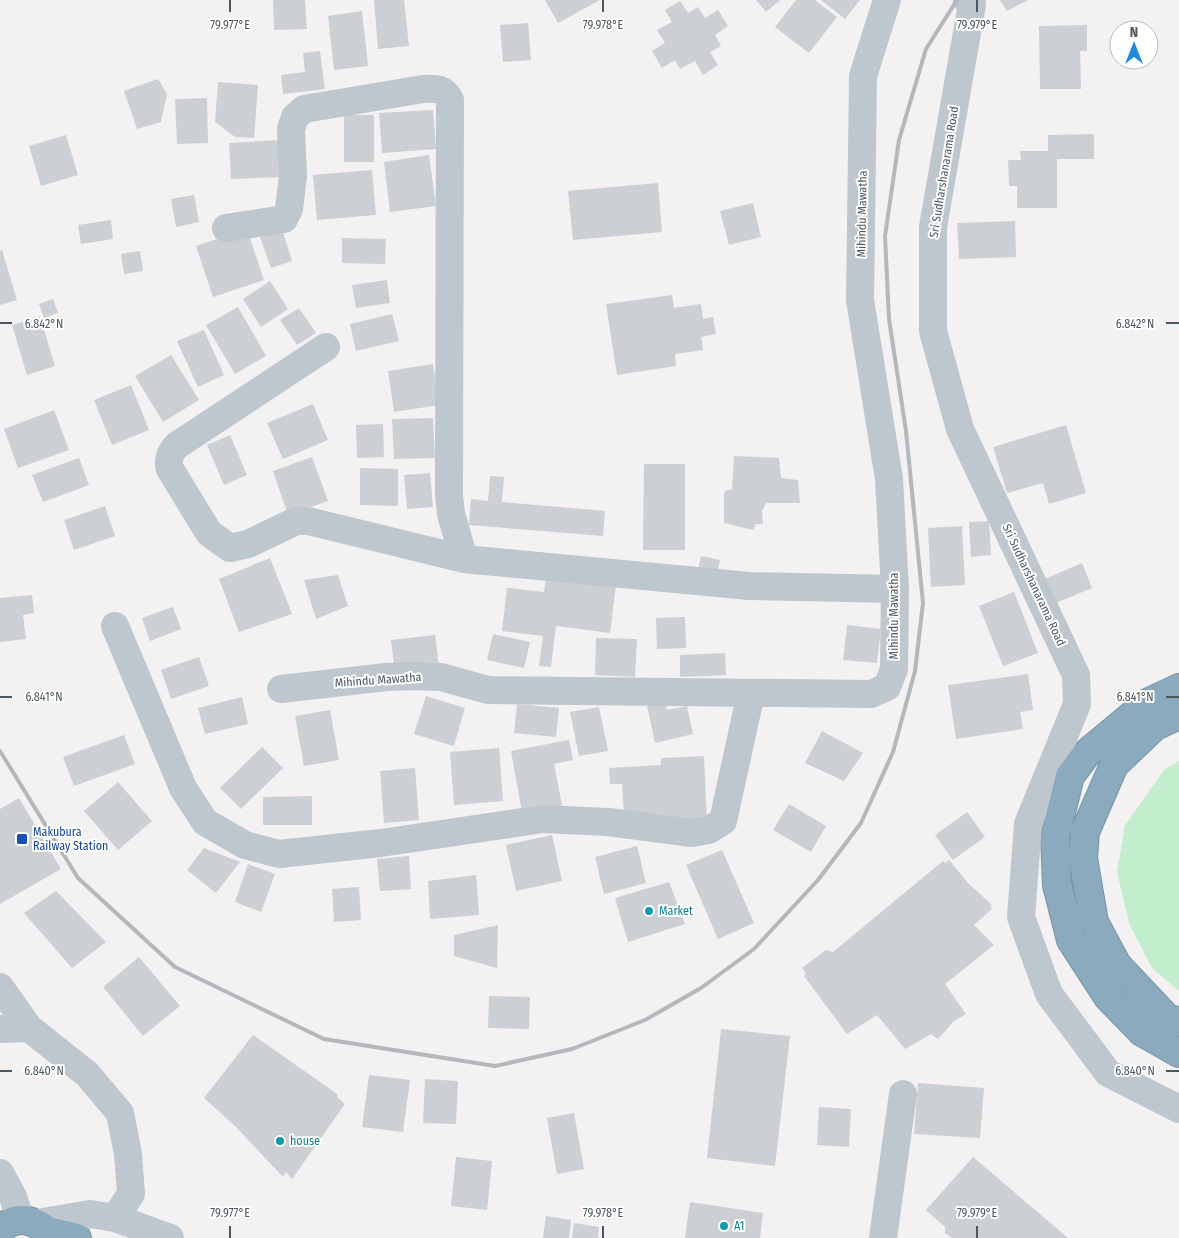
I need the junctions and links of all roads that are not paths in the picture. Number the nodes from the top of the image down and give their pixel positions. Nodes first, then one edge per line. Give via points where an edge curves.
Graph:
1 (887, 0) edge
2 (967, 0) edge
3 (226, 228) dead end
4 (326, 347) dead end
5 (464, 559) junction
6 (895, 589) junction
7 (115, 626) dead end
8 (281, 688) dead end
9 (1179, 688) edge
10 (751, 693) junction
11 (1179, 715) edge
12 (0, 987) edge
13 (1179, 1022) edge
14 (29, 1028) junction
15 (0, 1029) edge
16 (1179, 1053) edge
17 (903, 1094) dead end
18 (1178, 1108) edge
19 (0, 1172) edge
20 (115, 1218) junction
21 (19, 1220) edge
22 (77, 1238) edge
23 (170, 1238) edge
24 (883, 1238) edge

1 - 6 street, Mihindu Mawatha via 864,76 860,300 889,479
2 - 18 street, Sri Sudharshanarama Road via 972,4 932,227 932,331 960,429 1076,675 1078,704 1028,824 1022,917 1049,994 1108,1073
3 - 5 street via 284,219 289,209 293,176 291,129 295,117 304,109 423,89 437,88 447,95 450,100 449,494 451,514
4 - 5 street via 171,452 168,460 170,469 209,533 224,545 235,547 296,522 308,522
5 - 6 street via 749,586
6 - 10 street, Mihindu Mawatha via 894,670 887,687 870,694
7 - 10 street via 183,788 205,822 245,845 279,854 381,843 543,819 608,822 692,833 709,830 723,821
8 - 10 street, Mihindu Mawatha via 386,676 441,676 488,690
9 - 16 highway via 1147,703 1088,752 1070,776 1056,837 1056,885 1071,940 1108,997 1142,1032
11 - 13 highway via 1155,726 1114,765 1085,832 1084,858 1094,922 1117,965 1167,1018
12 - 14 street
14 - 15 street
14 - 20 street via 87,1074 120,1113 131,1194
17 - 24 street
19 - 21 street
20 - 21 street via 90,1214
20 - 23 street
21 - 22 highway

